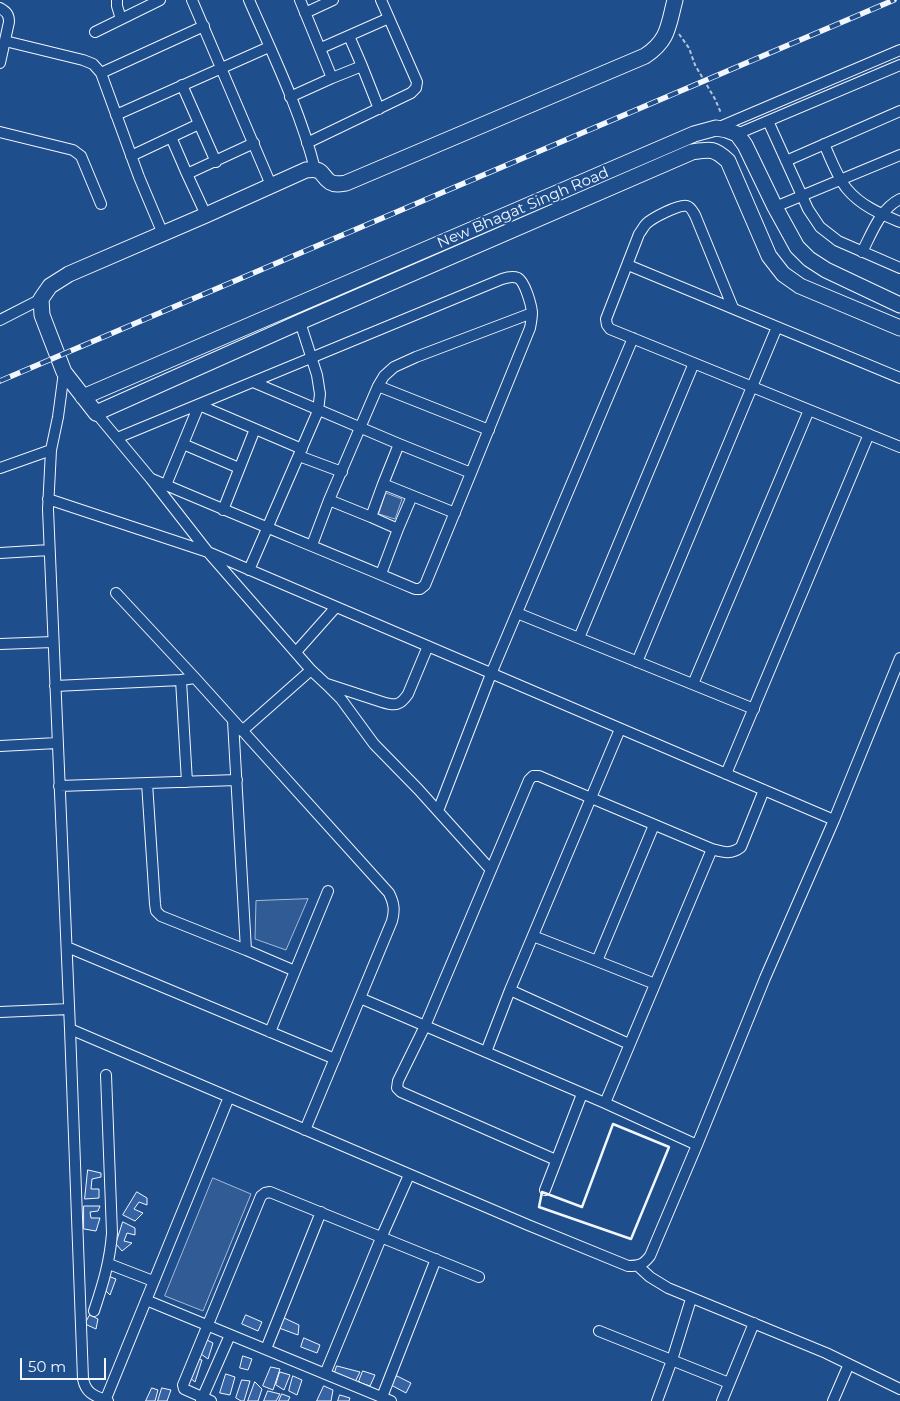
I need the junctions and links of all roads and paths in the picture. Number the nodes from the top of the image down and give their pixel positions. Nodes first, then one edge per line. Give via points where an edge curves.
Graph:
1 (117, 0) edge
2 (160, 0) edge
3 (192, 0) edge
4 (249, 0) edge
5 (300, 0) edge
6 (332, 0) edge
7 (381, 0) edge
8 (675, 0) edge
9 (0, 8) edge
10 (305, 12) junction
11 (389, 18) junction
12 (121, 19) junction
13 (668, 24) junction
14 (204, 26) junction
15 (95, 32) dead end
16 (349, 36) junction
17 (5, 41) junction
18 (270, 47) junction
19 (321, 48) junction
20 (900, 50) edge
21 (0, 63) edge
22 (900, 65) edge
23 (362, 66) junction
24 (221, 68) junction
25 (101, 73) junction
26 (332, 78) junction
27 (182, 85) junction
28 (290, 97) junction
29 (379, 109) junction
30 (900, 111) edge
31 (116, 115) junction
32 (768, 121) junction
33 (200, 124) junction
34 (726, 129) junction
35 (0, 132) edge
36 (171, 138) junction
37 (307, 143) junction
38 (254, 144) junction
39 (824, 144) junction
40 (900, 155) edge
41 (131, 156) junction
42 (786, 160) junction
43 (216, 162) junction
44 (314, 169) junction
45 (187, 174) junction
46 (841, 180) junction
47 (271, 185) junction
48 (802, 196) junction
49 (900, 199) edge
50 (101, 204) dead end
51 (775, 207) junction
52 (882, 214) junction
53 (206, 215) junction
54 (900, 222) edge
55 (163, 234) junction
56 (862, 252) junction
57 (628, 265) junction
58 (900, 268) edge
59 (41, 299) junction
60 (900, 305) edge
61 (733, 308) junction
62 (532, 313) junction
63 (0, 320) edge
64 (300, 322) junction
65 (777, 327) junction
66 (900, 328) edge
67 (633, 338) junction
68 (312, 359) junction
69 (694, 363) junction
70 (64, 372) junction
71 (900, 378) edge
72 (253, 382) junction
73 (378, 386) junction
74 (752, 386) junction
75 (83, 398) junction
76 (199, 405) junction
77 (809, 410) junction
78 (318, 411) junction
79 (96, 413) junction
80 (360, 427) junction
81 (255, 429) junction
82 (489, 430) junction
83 (869, 434) junction
84 (117, 438) junction
85 (183, 444) junction
86 (399, 444) junction
87 (900, 448) edge
88 (51, 450) junction
89 (301, 453) junction
90 (0, 468) edge
91 (239, 468) junction
92 (342, 472) junction
93 (471, 473) junction
94 (151, 479) junction
95 (383, 484) junction
96 (166, 485) junction
97 (412, 496) junction
98 (48, 499) junction
99 (329, 500) junction
100 (223, 510) junction
101 (455, 513) junction
102 (371, 517) junction
103 (267, 528) junction
104 (398, 529) junction
105 (312, 546) junction
106 (49, 550) junction
107 (208, 552) junction
108 (0, 553) edge
109 (249, 570) junction
110 (381, 574) junction
111 (116, 593) dead end
112 (336, 607) junction
113 (517, 613) junction
114 (578, 638) junction
115 (53, 642) junction
116 (0, 644) edge
117 (428, 646) junction
118 (296, 652) junction
119 (900, 658) edge
120 (637, 662) junction
121 (311, 670) junction
122 (491, 674) junction
123 (195, 678) junction
124 (181, 680) junction
125 (326, 684) junction
126 (693, 684) junction
127 (55, 686) junction
128 (754, 709) junction
129 (233, 721) junction
130 (620, 729) junction
131 (242, 731) junction
132 (57, 743) junction
133 (0, 746) edge
134 (726, 774) junction
135 (237, 780) junction
136 (187, 782) junction
137 (148, 783) junction
138 (59, 786) junction
139 (764, 790) junction
140 (591, 799) junction
141 (438, 812) junction
142 (834, 820) junction
143 (654, 825) junction
144 (712, 849) junction
145 (491, 870) junction
146 (328, 891) dead end
147 (533, 936) junction
148 (67, 947) junction
149 (246, 950) junction
150 (597, 961) junction
151 (295, 971) junction
152 (655, 984) junction
153 (510, 990) junction
154 (360, 998) junction
155 (69, 1009) junction
156 (0, 1012) edge
157 (425, 1026) junction
158 (70, 1029) junction
159 (270, 1032) junction
160 (629, 1044) junction
161 (486, 1052) junction
162 (335, 1059) junction
163 (106, 1075) dead end
164 (582, 1094) junction
165 (229, 1097) junction
166 (604, 1103) junction
167 (305, 1130) junction
168 (697, 1145) junction
169 (556, 1160) junction
170 (410, 1175) junction
171 (545, 1190) dead end
172 (321, 1212) junction
173 (381, 1238) junction
174 (436, 1259) junction
175 (109, 1264) junction
176 (638, 1266) junction
177 (479, 1277) dead end
178 (153, 1281) junction
179 (692, 1299) junction
180 (146, 1300) junction
181 (94, 1311) dead end
182 (754, 1323) junction
183 (207, 1325) junction
184 (599, 1331) dead end
185 (230, 1335) junction
186 (266, 1349) junction
187 (672, 1360) junction
188 (849, 1364) junction
189 (325, 1374) junction
190 (729, 1383) junction
191 (900, 1389) edge
192 (387, 1399) edge
193 (205, 1400) edge
194 (106, 1401) edge
195 (657, 1401) edge
196 (722, 1401) edge
197 (833, 1401) edge

1 - 12 street
2 - 12 street
3 - 14 street
4 - 18 street
5 - 10 street
6 - 10 street
7 - 11 street
8 - 13 street
9 - 17 street via 9,16
10 - 19 street
11 - 16 street
11 - 29 street via 416,88
12 - 15 street
13 - 34 path via 689,48
13 - 44 street via 666,36 646,56 346,183 328,181
14 - 24 street
14 - 25 street
16 - 19 street
16 - 23 street
17 - 21 street
17 - 25 street via 83,60 93,64
18 - 24 street
18 - 28 street
19 - 26 street
20 - 34 street
22 - 32 street
23 - 26 street
23 - 29 street
24 - 27 street
24 - 38 street
25 - 31 street
26 - 28 street
27 - 31 street
27 - 33 street
28 - 37 street
29 - 37 street
30 - 39 street
31 - 41 street
32 - 34 street
32 - 42 street
33 - 36 street
33 - 43 street
34 - 51 street via 745,145
34 - 75 street, New Bhagat Singh Road via 685,138
35 - 50 street via 73,150 81,156
36 - 41 street
36 - 45 street
37 - 44 street
38 - 43 street
38 - 47 street
39 - 42 street
39 - 46 street
40 - 46 street
41 - 55 street
42 - 48 street
43 - 45 street
44 - 47 street
45 - 53 street
46 - 48 street
46 - 52 street via 862,204
47 - 53 street
48 - 51 street
48 - 56 street via 820,227 838,241
49 - 52 street
51 - 60 street via 797,247 809,259
52 - 54 street
52 - 56 street
53 - 55 street
55 - 59 street via 69,274 50,286
56 - 58 street
57 - 61 street
57 - 61 street via 645,225 680,206 687,206 695,215
57 - 67 street via 606,319 610,329
59 - 63 street
59 - 70 street via 42,314
61 - 65 street
62 - 68 street via 522,281 509,277
62 - 73 street via 394,367
62 - 82 street via 530,328
64 - 66 street, New Bhagat Singh Road via 692,152 707,149 719,152 728,161 769,256 783,274 800,286
64 - 68 street
64 - 79 street, New Bhagat Singh Road
65 - 71 street
65 - 74 street
67 - 69 street
67 - 113 street
68 - 72 street
68 - 78 street via 320,394
69 - 74 street
69 - 114 street
70 - 75 street
70 - 88 street
72 - 76 street
72 - 78 street
73 - 80 street
73 - 82 street
74 - 77 street
74 - 120 street
75 - 79 street
76 - 81 street
76 - 84 street
76 - 85 street
77 - 83 street
77 - 126 street
78 - 80 street
78 - 89 street
79 - 84 street
80 - 86 street
80 - 92 street
81 - 89 street
81 - 91 street
82 - 93 street
83 - 87 street
83 - 128 street
84 - 94 street
85 - 91 street
85 - 96 street
86 - 93 street
86 - 95 street
88 - 90 street
88 - 98 street
89 - 92 street
89 - 103 street
91 - 100 street
92 - 99 street
93 - 101 street
94 - 96 street
94 - 107 street
95 - 97 street
95 - 102 street
96 - 100 street
97 - 101 street
97 - 104 street
98 - 106 street
98 - 107 street
99 - 102 street
99 - 105 street
100 - 103 street
101 - 110 street via 425,585 415,589
102 - 104 street
103 - 105 street
103 - 109 street
104 - 110 street
105 - 110 street
106 - 108 street
106 - 115 street
107 - 109 street
107 - 118 street
109 - 112 street
111 - 123 street
112 - 117 street
112 - 118 street
113 - 114 street
113 - 122 street
114 - 120 street
115 - 116 street
115 - 127 street
117 - 122 street
117 - 125 street via 408,694 398,704 392,705
118 - 121 street
119 - 142 street
120 - 126 street
121 - 125 street
121 - 131 street
122 - 130 street
122 - 141 street
123 - 124 street
123 - 129 street
124 - 127 street
124 - 136 street
125 - 141 street via 374,744
126 - 128 street
127 - 132 street
128 - 134 street
129 - 131 street
129 - 135 street
130 - 134 street
130 - 140 street
131 - 154 street via 389,893 393,902 392,920
132 - 133 street
132 - 138 street
134 - 139 street
135 - 136 street
135 - 149 street
136 - 137 street
137 - 138 street
137 - 149 street via 156,911 161,916
138 - 148 street
139 - 142 street
139 - 144 street via 741,847 728,853
140 - 143 street
140 - 145 street via 533,776
140 - 147 street
141 - 145 street
142 - 168 street
143 - 144 street
143 - 150 street
144 - 152 street
145 - 157 street
146 - 151 street
147 - 150 street
147 - 153 street
148 - 155 street
148 - 159 street
149 - 151 street
150 - 152 street
151 - 159 street
152 - 160 street
153 - 160 street
153 - 161 street
154 - 157 street
154 - 162 street
155 - 156 street
155 - 158 street
157 - 161 street
157 - 169 street via 397,1088
158 - 165 street
158 - 194 street via 82,1379 87,1391
159 - 162 street
160 - 166 street
161 - 164 street
162 - 167 street
163 - 175 street via 112,1233
164 - 166 street
164 - 169 street
165 - 167 street
165 - 178 street
166 - 168 street
167 - 170 street
168 - 176 street via 650,1256
169 - 171 street
170 - 173 street
170 - 176 street via 628,1266
172 - 173 street
172 - 183 street via 264,1192
172 - 186 street
173 - 174 street
173 - 189 street
174 - 177 street
174 - 192 street
175 - 178 street
175 - 181 street
176 - 179 street via 650,1278
178 - 180 street
179 - 182 street
179 - 187 street
180 - 183 street
180 - 194 street
182 - 188 street
182 - 190 street
183 - 185 street
183 - 193 street via 183,1384 184,1389
184 - 187 street
185 - 186 street
185 - 193 street
186 - 189 street
187 - 190 street
187 - 195 street
188 - 191 street
188 - 197 street
189 - 192 street
190 - 196 street

